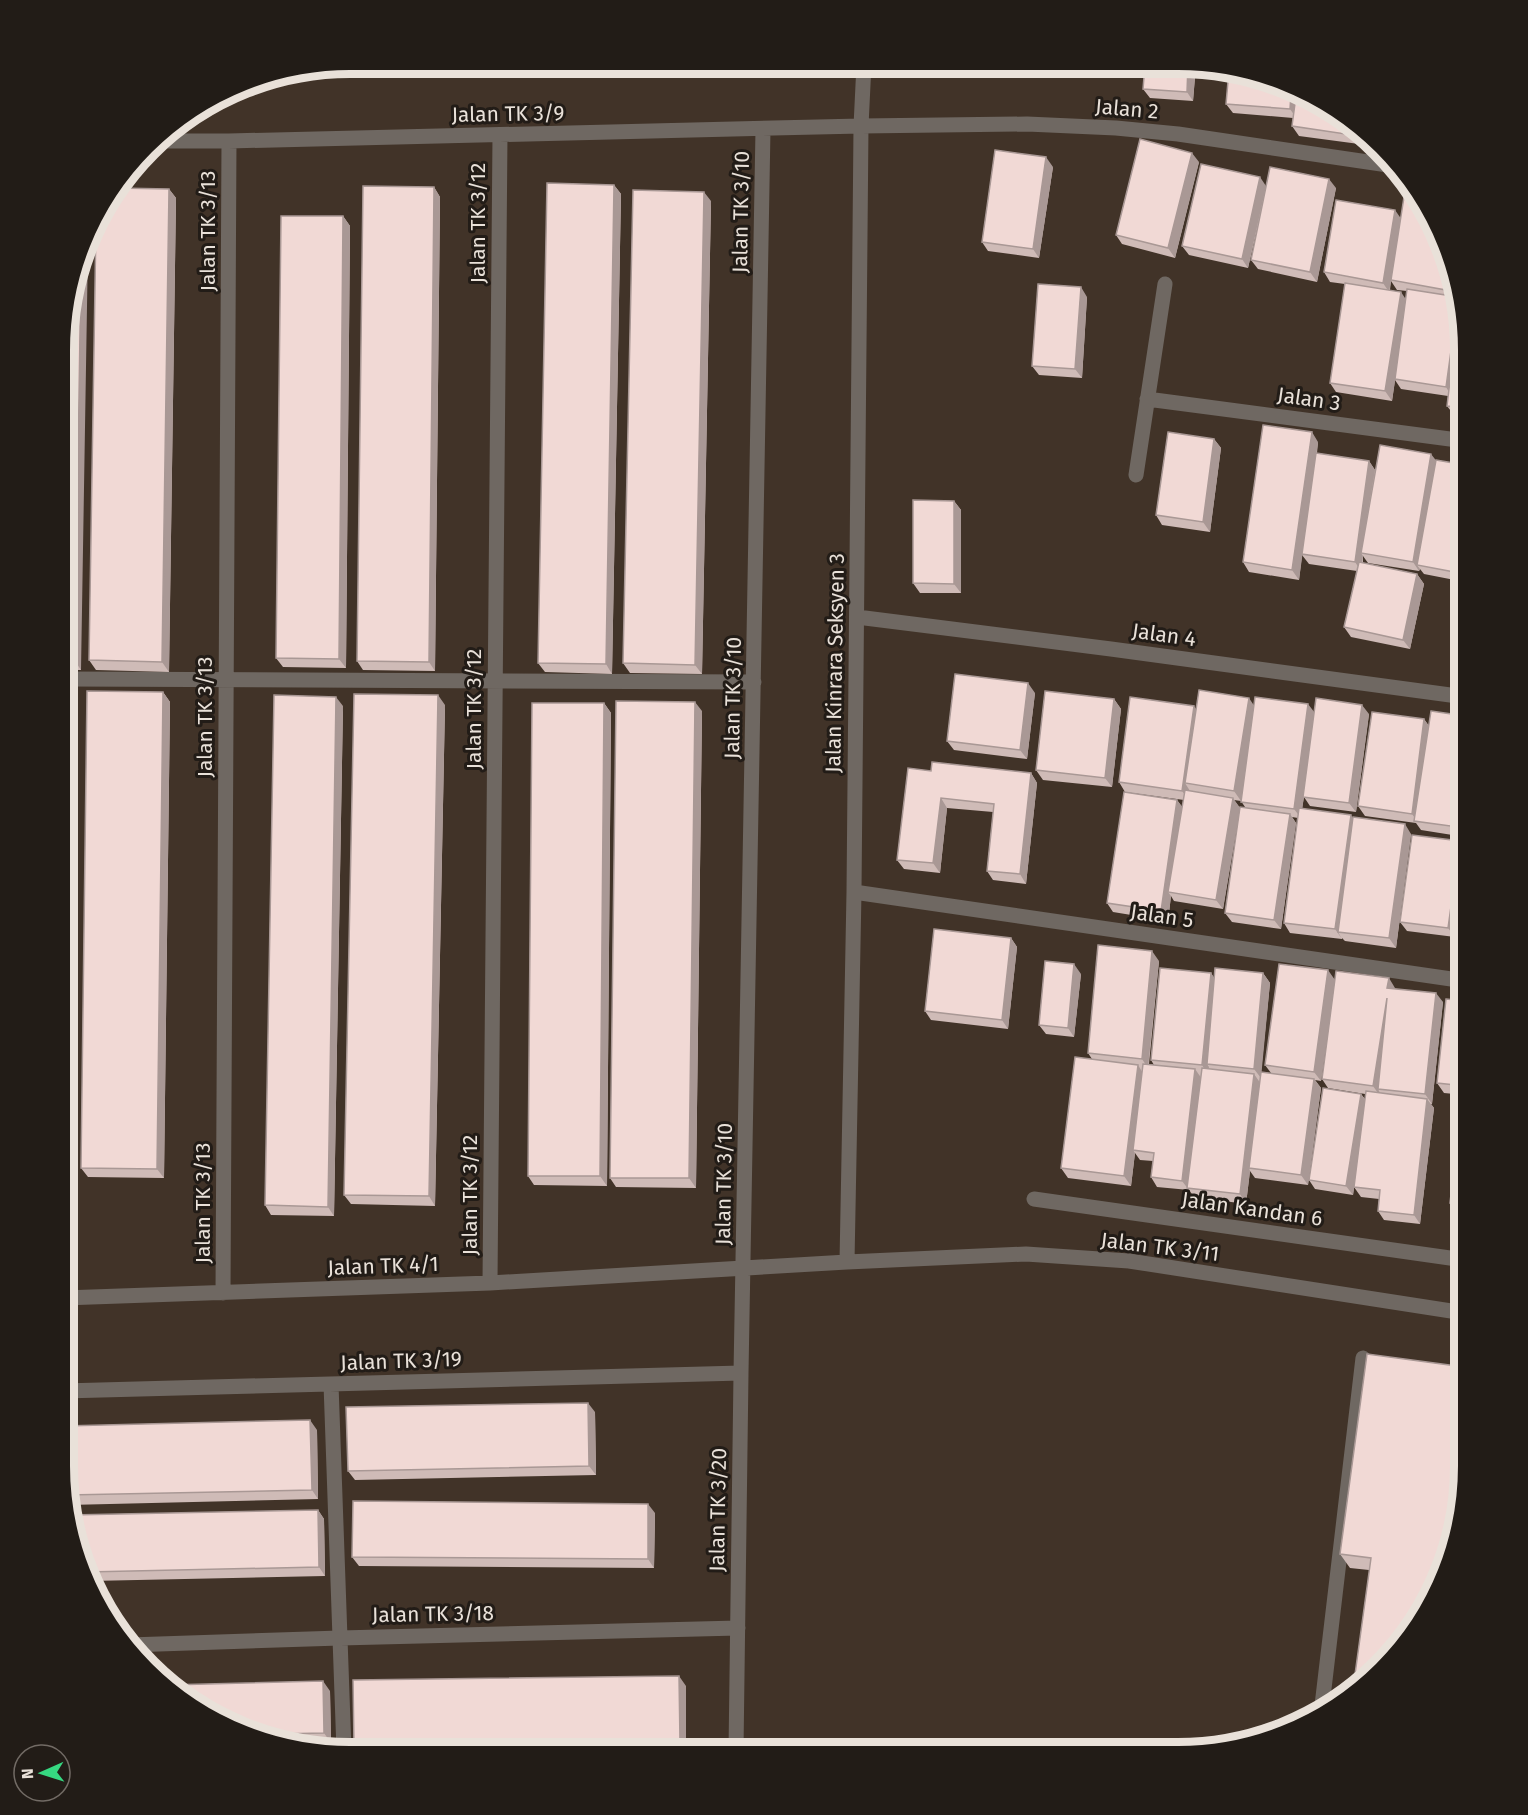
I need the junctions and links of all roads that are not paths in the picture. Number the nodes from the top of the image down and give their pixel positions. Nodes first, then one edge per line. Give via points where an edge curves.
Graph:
1 (864, 74) edge
2 (861, 126) junction
3 (763, 129) junction
4 (500, 135) junction
5 (169, 141) edge
6 (229, 141) junction
7 (1383, 164) edge
8 (1165, 284) dead end
9 (1148, 399) junction
10 (1454, 440) edge
11 (1136, 476) dead end
12 (857, 617) junction
13 (73, 679) edge
14 (226, 680) junction
15 (495, 681) junction
16 (754, 682) junction
17 (1454, 696) edge
18 (854, 892) junction
19 (1454, 979) edge
20 (1034, 1198) dead end
21 (1454, 1259) edge
22 (847, 1262) junction
23 (744, 1268) junction
24 (490, 1283) junction
25 (223, 1293) junction
26 (73, 1298) edge
27 (1454, 1311) edge
28 (1363, 1358) dead end
29 (741, 1373) junction
30 (331, 1384) junction
31 (73, 1391) edge
32 (738, 1628) junction
33 (340, 1638) junction
34 (140, 1645) edge
35 (1323, 1700) edge
36 (344, 1742) edge
37 (736, 1742) edge

1 - 2 street, Jalan Kinrara Seksyen 3
2 - 3 street, Jalan TK 3/9
2 - 7 street, Jalan 2 via 1027,124 1116,128
2 - 12 street, Jalan Kinrara Seksyen 3
3 - 4 street, Jalan TK 3/9
3 - 16 street, Jalan TK 3/10
4 - 6 street, Jalan TK 3/9
4 - 15 street, Jalan TK 3/12
5 - 6 street, Jalan TK 3/9
6 - 14 street, Jalan TK 3/13
8 - 9 street
9 - 10 street, Jalan 3
9 - 11 street
12 - 17 street, Jalan 4
12 - 18 street, Jalan Kinrara Seksyen 3
13 - 14 street
14 - 15 street
14 - 25 street, Jalan TK 3/13
15 - 16 street
15 - 24 street, Jalan TK 3/12
16 - 23 street, Jalan TK 3/10
18 - 19 street, Jalan 5
18 - 22 street, Jalan Kinrara Seksyen 3
20 - 21 street, Jalan Kandan 6
22 - 23 street, Jalan TK 4/1
22 - 27 street, Jalan TK 3/11 via 1026,1254 1129,1261
23 - 24 street, Jalan TK 4/1
23 - 29 street, Jalan TK 3/20
24 - 25 street, Jalan TK 4/1
25 - 26 street, Jalan TK 4/1
28 - 35 street
29 - 30 street, Jalan TK 3/19
29 - 32 street, Jalan TK 3/20
30 - 31 street, Jalan TK 3/19
30 - 33 street
32 - 33 street, Jalan TK 3/18
32 - 37 street, Jalan TK 3/20
33 - 34 street, Jalan TK 3/18
33 - 36 street

